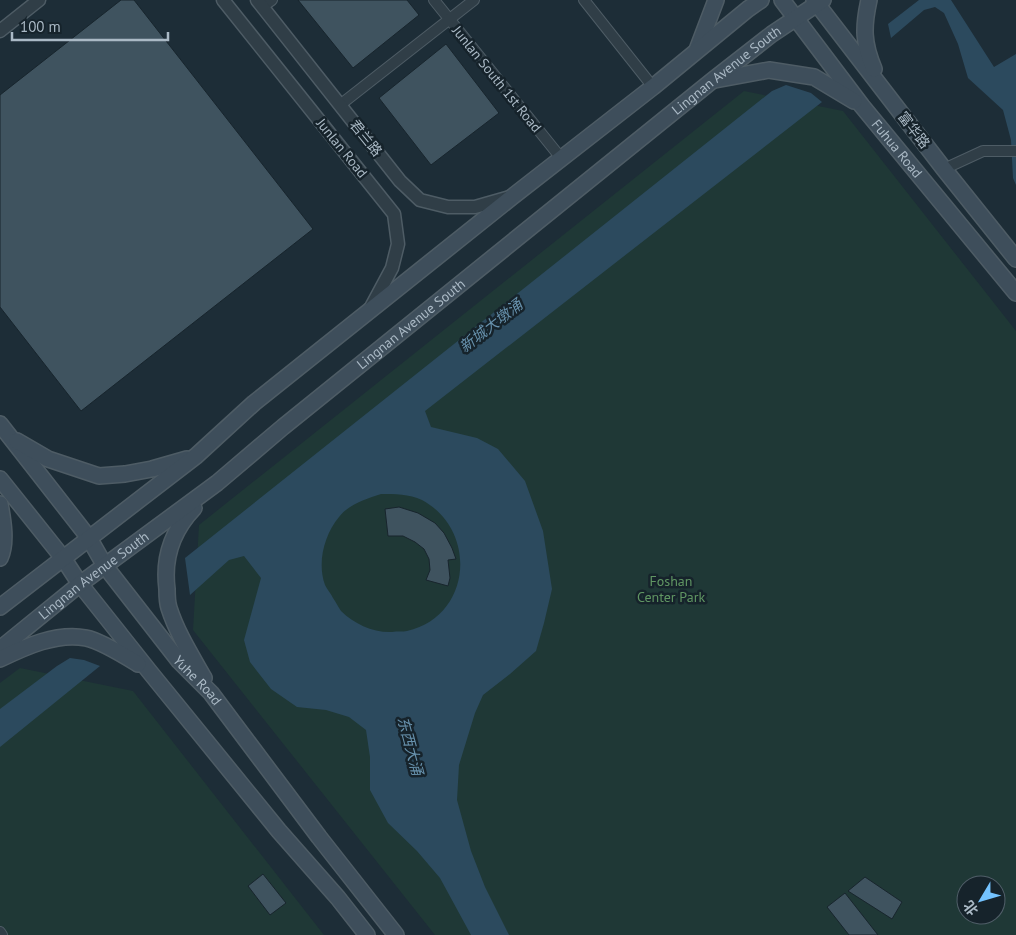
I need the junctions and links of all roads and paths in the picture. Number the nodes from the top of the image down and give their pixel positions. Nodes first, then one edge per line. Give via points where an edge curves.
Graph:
1 (39, 0) edge
2 (223, 0) edge
3 (434, 0) edge
4 (474, 0) edge
5 (584, 0) edge
6 (716, 0) edge
7 (761, 0) edge
8 (782, 0) edge
9 (869, 0) edge
10 (264, 2) edge
11 (818, 2) edge
12 (795, 19) junction
13 (449, 20) junction
14 (0, 31) edge
15 (696, 52) junction
16 (713, 80) junction
17 (653, 87) junction
18 (884, 91) junction
19 (340, 105) junction
20 (862, 106) junction
21 (1016, 151) edge
22 (561, 158) junction
23 (944, 169) junction
24 (512, 196) junction
25 (1016, 259) edge
26 (1016, 293) edge
27 (368, 312) junction
28 (0, 424) edge
29 (11, 438) junction
30 (196, 456) junction
31 (0, 480) edge
32 (217, 483) junction
33 (0, 504) edge
34 (88, 538) junction
35 (0, 558) edge
36 (63, 558) junction
37 (105, 566) junction
38 (80, 584) junction
39 (0, 607) edge
40 (0, 649) edge
41 (0, 659) edge
42 (148, 671) junction
43 (212, 693) junction
44 (0, 932) edge
45 (2, 935) edge
46 (367, 935) edge
47 (396, 935) edge

1 - 14 street
2 - 27 street, Junlan Road via 394,214 398,244 392,268
3 - 13 street, Junlan South 1st Road
4 - 13 street
5 - 17 street
6 - 15 main road
7 - 15 main road
8 - 12 main road, Fuhua Road
9 - 18 main road via 864,23 867,52
10 - 19 street, 君兰路
11 - 12 main road, Lingnan Avenue South
11 - 18 main road, 富华路
12 - 16 main road, Lingnan Avenue South
12 - 20 main road, Fuhua Road
13 - 19 street
13 - 22 street, Junlan South 1st Road
15 - 17 main road
16 - 20 main road via 769,70 814,77
16 - 32 main road, Lingnan Avenue South via 290,420
17 - 22 main road
18 - 23 main road, 富华路
19 - 24 street, 君兰路 via 400,181 420,200 448,207 475,207
20 - 26 main road, Fuhua Road
21 - 23 street via 983,151
22 - 24 main road
23 - 25 main road, 富华路
24 - 27 main road
27 - 30 main road via 254,402
28 - 29 main road, Yuhe Road
29 - 30 main road via 48,459 98,476 152,469
29 - 34 main road, Yuhe Road
30 - 34 main road
31 - 36 main road
32 - 37 main road, Lingnan Avenue South
32 - 43 main road via 183,518 169,545 165,571 168,606 179,634
33 - 35 main road via 3,516 3,552
34 - 36 main road
34 - 37 main road, Yuhe Road
36 - 38 main road
36 - 39 main road
37 - 38 main road, Lingnan Avenue South
37 - 43 main road, Yuhe Road via 179,661
38 - 40 main road, Lingnan Avenue South
38 - 42 main road
41 - 42 main road via 63,637 87,638 123,654
42 - 46 main road
43 - 47 main road, Yuhe Road
44 - 45 street

